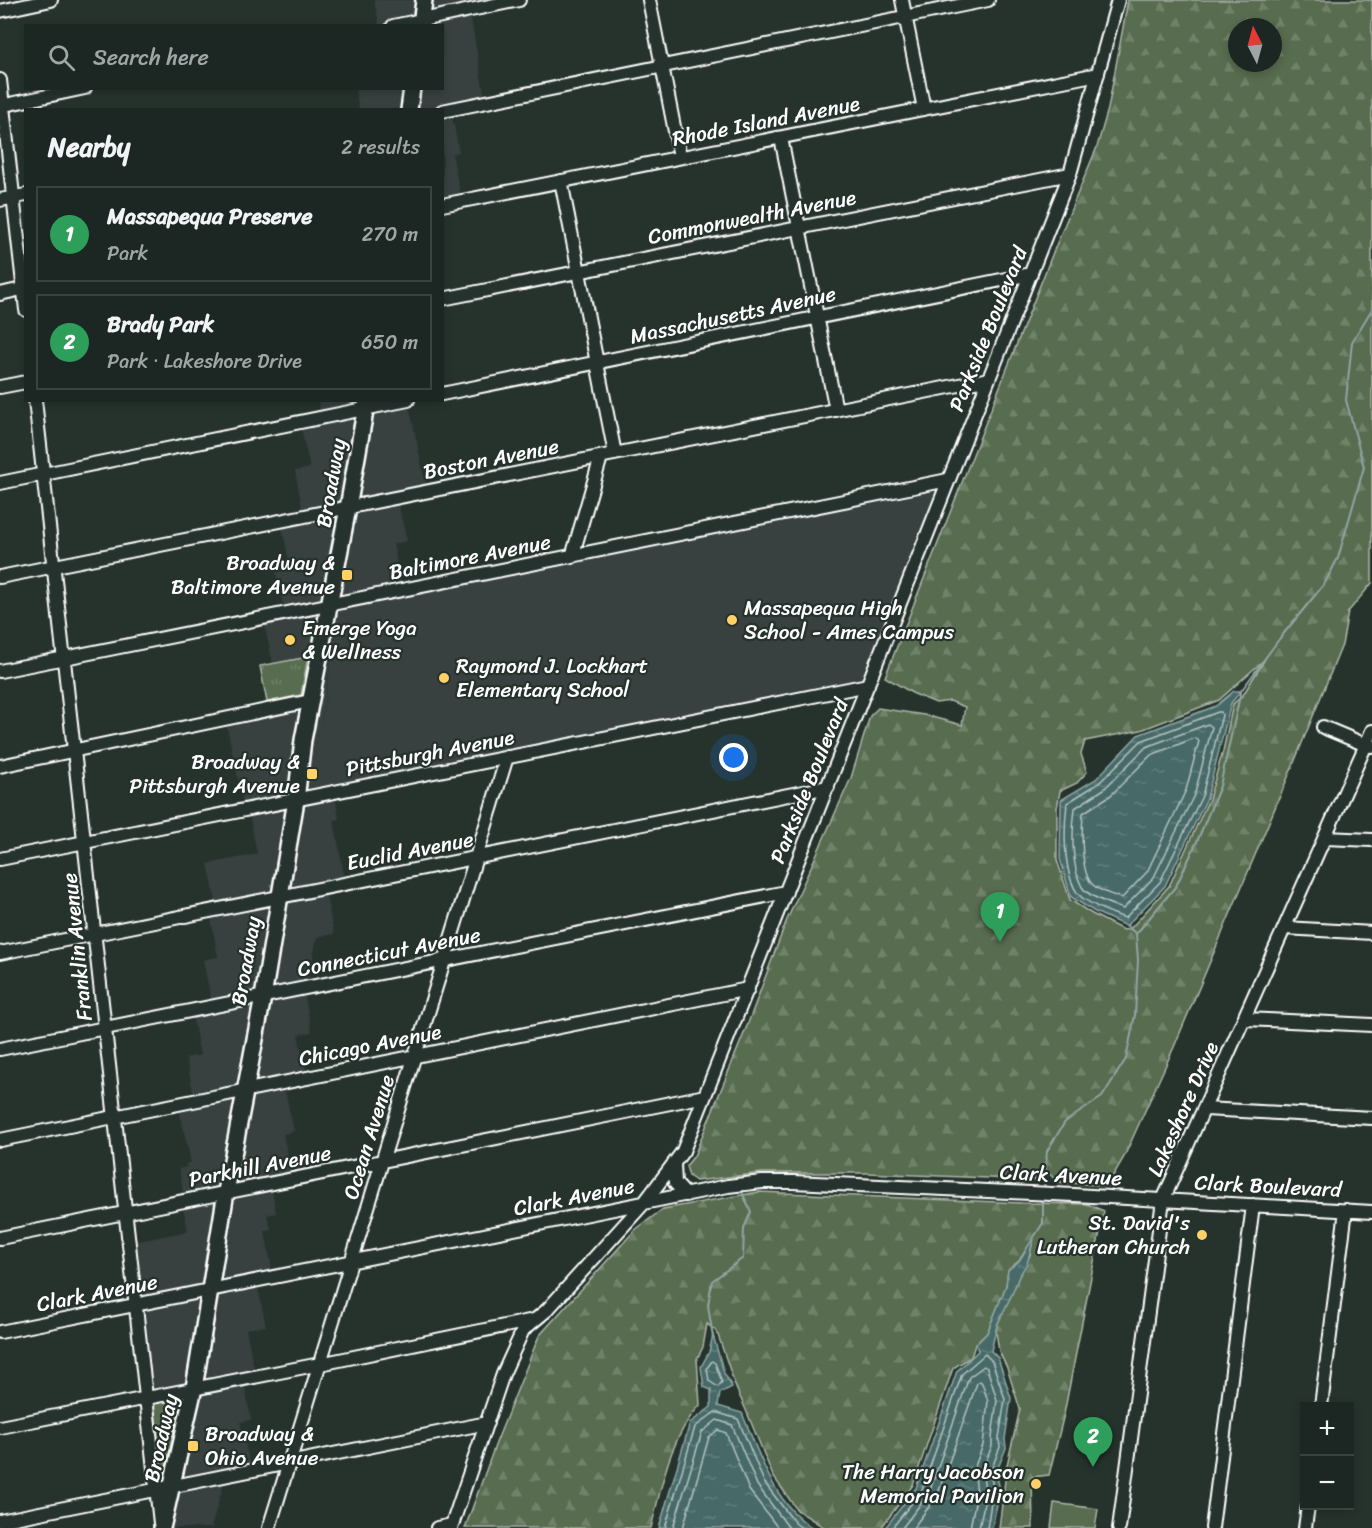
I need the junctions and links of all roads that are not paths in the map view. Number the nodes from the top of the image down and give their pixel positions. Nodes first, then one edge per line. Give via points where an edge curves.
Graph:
1 (51, 0) edge
2 (424, 0) edge
3 (519, 0) edge
4 (649, 0) edge
5 (902, 0) edge
6 (988, 0) edge
7 (1118, 0) edge
8 (0, 11) edge
9 (905, 17) junction
10 (421, 23) edge
11 (662, 66) junction
12 (1098, 74) junction
13 (0, 80) edge
14 (75, 90) edge
15 (412, 90) edge
16 (1, 105) edge
17 (409, 108) edge
18 (924, 109) junction
19 (444, 111) edge
20 (781, 138) junction
21 (680, 158) junction
22 (1070, 174) junction
23 (561, 181) junction
24 (19, 196) edge
25 (0, 200) edge
26 (444, 205) edge
27 (800, 227) junction
28 (578, 272) junction
29 (1031, 274) junction
30 (24, 289) edge
31 (0, 294) edge
32 (444, 299) edge
33 (818, 316) junction
34 (597, 363) junction
35 (989, 379) junction
36 (24, 382) edge
37 (0, 387) edge
38 (444, 394) edge
39 (35, 402) edge
40 (391, 402) edge
41 (366, 405) edge
42 (836, 410) junction
43 (615, 454) junction
44 (601, 457) junction
45 (44, 474) junction
46 (948, 480) junction
47 (0, 483) edge
48 (348, 508) junction
49 (572, 557) junction
50 (54, 566) junction
51 (0, 577) edge
52 (329, 606) junction
53 (64, 658) junction
54 (0, 671) edge
55 (868, 685) junction
56 (310, 701) junction
57 (1323, 727) dead end
58 (1372, 731) edge
59 (1369, 745) edge
60 (75, 751) junction
61 (507, 757) junction
62 (0, 766) edge
63 (828, 787) junction
64 (296, 800) junction
65 (1325, 838) junction
66 (1372, 840) edge
67 (85, 842) junction
68 (476, 858) junction
69 (0, 859) edge
70 (786, 892) junction
71 (278, 897) junction
72 (1285, 928) junction
73 (1372, 933) edge
74 (95, 934) junction
75 (0, 953) edge
76 (445, 960) junction
77 (748, 989) junction
78 (263, 997) junction
79 (1245, 1019) junction
80 (1372, 1025) edge
81 (106, 1028) junction
82 (0, 1049) edge
83 (414, 1056) junction
84 (244, 1092) junction
85 (705, 1096) junction
86 (1205, 1109) junction
87 (115, 1117) junction
88 (1372, 1118) edge
89 (0, 1140) edge
90 (382, 1161) junction
91 (674, 1164) junction
92 (226, 1192) junction
93 (686, 1195) junction
94 (1163, 1200) junction
95 (644, 1203) junction
96 (1254, 1205) junction
97 (1346, 1210) junction
98 (126, 1212) junction
99 (1372, 1212) edge
100 (0, 1238) edge
101 (351, 1263) junction
102 (210, 1290) junction
103 (136, 1305) junction
104 (537, 1319) junction
105 (0, 1332) edge
106 (320, 1364) junction
107 (194, 1388) junction
108 (147, 1397) junction
109 (1322, 1402) edge
110 (487, 1423) junction
111 (0, 1427) edge
112 (288, 1463) junction
113 (164, 1488) junction
114 (1307, 1510) edge
115 (0, 1521) edge
116 (452, 1526) edge
117 (161, 1528) edge
118 (269, 1528) edge
119 (437, 1528) edge
120 (1119, 1528) edge
121 (1212, 1528) edge
122 (1305, 1528) edge

1 - 8 street
2 - 10 main road
3 - 10 street
4 - 11 street
5 - 9 street
6 - 9 street
7 - 12 street, Parkside Boulevard
9 - 11 street
9 - 18 street
11 - 19 street
11 - 21 street
12 - 18 street, Rhode Island Avenue
12 - 22 street, Parkside Boulevard
13 - 16 street
14 - 16 street
15 - 17 main road
16 - 24 street
18 - 20 street, Rhode Island Avenue
20 - 21 street, Rhode Island Avenue
20 - 27 street
21 - 23 street, Rhode Island Avenue
22 - 27 street, Commonwealth Avenue
22 - 29 street, Parkside Boulevard
23 - 26 street, Rhode Island Avenue
23 - 28 street
24 - 25 street
24 - 30 street
27 - 28 street, Commonwealth Avenue
27 - 33 street
28 - 32 street, Commonwealth Avenue
28 - 34 street
29 - 33 street, Massachusetts Avenue
29 - 35 street, Parkside Boulevard
30 - 31 street
33 - 34 street, Massachusetts Avenue
33 - 42 street
34 - 38 street, Massachusetts Avenue
34 - 43 street
35 - 42 street, Boston Avenue
35 - 46 street, Parkside Boulevard
36 - 37 street
39 - 45 street, Franklin Avenue
40 - 41 street
41 - 45 street
41 - 48 main road, Broadway
42 - 43 street, Boston Avenue
43 - 44 street, Boston Avenue
44 - 48 street, Boston Avenue
44 - 49 street
45 - 47 street
45 - 50 street, Franklin Avenue
46 - 49 street, Baltimore Avenue
46 - 55 street, Parkside Boulevard
48 - 50 street, Boston Avenue
48 - 52 main road, Broadway
49 - 52 street, Baltimore Avenue
50 - 51 street, Boston Avenue
50 - 53 street, Franklin Avenue
52 - 53 street, Baltimore Avenue
52 - 56 main road, Broadway
53 - 54 street, Baltimore Avenue
53 - 60 street, Franklin Avenue
55 - 61 street, Pittsburgh Avenue
55 - 63 street, Parkside Boulevard
56 - 60 street
56 - 64 main road, Broadway
57 - 59 street
58 - 59 street, Lakeshore Drive
59 - 65 street, Lakeshore Drive
60 - 62 street
60 - 67 street, Franklin Avenue
61 - 64 street, Pittsburgh Avenue
61 - 68 street, Ocean Avenue
63 - 68 street, Euclid Avenue
63 - 70 street, Parkside Boulevard
64 - 67 street, Pittsburgh Avenue
64 - 71 main road, Broadway
65 - 66 street
65 - 72 street, Lakeshore Drive
67 - 69 street, Pittsburgh Avenue
67 - 74 street, Franklin Avenue
68 - 71 street, Euclid Avenue
68 - 76 street, Ocean Avenue
70 - 76 street, Connecticut Avenue
70 - 77 street, Parkside Boulevard
71 - 74 street, Euclid Avenue
71 - 78 main road, Broadway
72 - 73 street
72 - 79 street, Lakeshore Drive
74 - 75 street, Euclid Avenue
74 - 81 street, Franklin Avenue
76 - 78 street, Connecticut Avenue
76 - 83 street, Ocean Avenue
77 - 83 street, Chicago Avenue
77 - 85 street, Parkside Boulevard
78 - 81 street, Connecticut Avenue
78 - 84 main road, Broadway
79 - 80 street
79 - 86 street, Lakeshore Drive
81 - 82 street, Connecticut Avenue
81 - 87 street, Franklin Avenue
83 - 84 street, Chicago Avenue
83 - 90 street, Ocean Avenue
84 - 87 street, Chicago Avenue
84 - 92 main road, Broadway
85 - 90 street, Parkhill Avenue
85 - 91 street, Parkside Boulevard
86 - 88 street
86 - 94 street, Lakeshore Drive
87 - 89 street, Chicago Avenue
87 - 98 street, Franklin Avenue
90 - 92 street, Parkhill Avenue
90 - 101 street, Ocean Avenue
91 - 93 street via 675,1183
91 - 95 street, Parkside Boulevard
92 - 98 street, Parkhill Avenue
92 - 102 main road, Broadway
93 - 94 street, Clark Avenue via 739,1185 793,1182
93 - 95 street, Clark Avenue
94 - 96 street, Clark Boulevard
94 - 120 street, Lakeshore Drive
95 - 101 street, Clark Avenue
95 - 104 street, Parkside Boulevard
96 - 97 street, Clark Boulevard
96 - 121 street
97 - 99 street, Clark Boulevard
97 - 109 street
98 - 100 street, Parkhill Avenue
98 - 103 street, Franklin Avenue
101 - 102 street, Clark Avenue
101 - 106 street, Ocean Avenue
102 - 103 street, Clark Avenue
102 - 107 main road, Broadway
103 - 105 street, Clark Avenue
103 - 108 street, Franklin Avenue
104 - 106 street
104 - 110 street, Parkside Boulevard via 517,1341
106 - 107 street
106 - 112 street, Ocean Avenue
107 - 108 street
107 - 113 main road, Broadway
108 - 111 street
108 - 113 street, Franklin Avenue
110 - 112 street
110 - 116 street, Parkside Boulevard
112 - 113 street
112 - 118 street, Ocean Avenue
113 - 115 street
113 - 117 main road, Broadway
114 - 122 street
116 - 119 street

